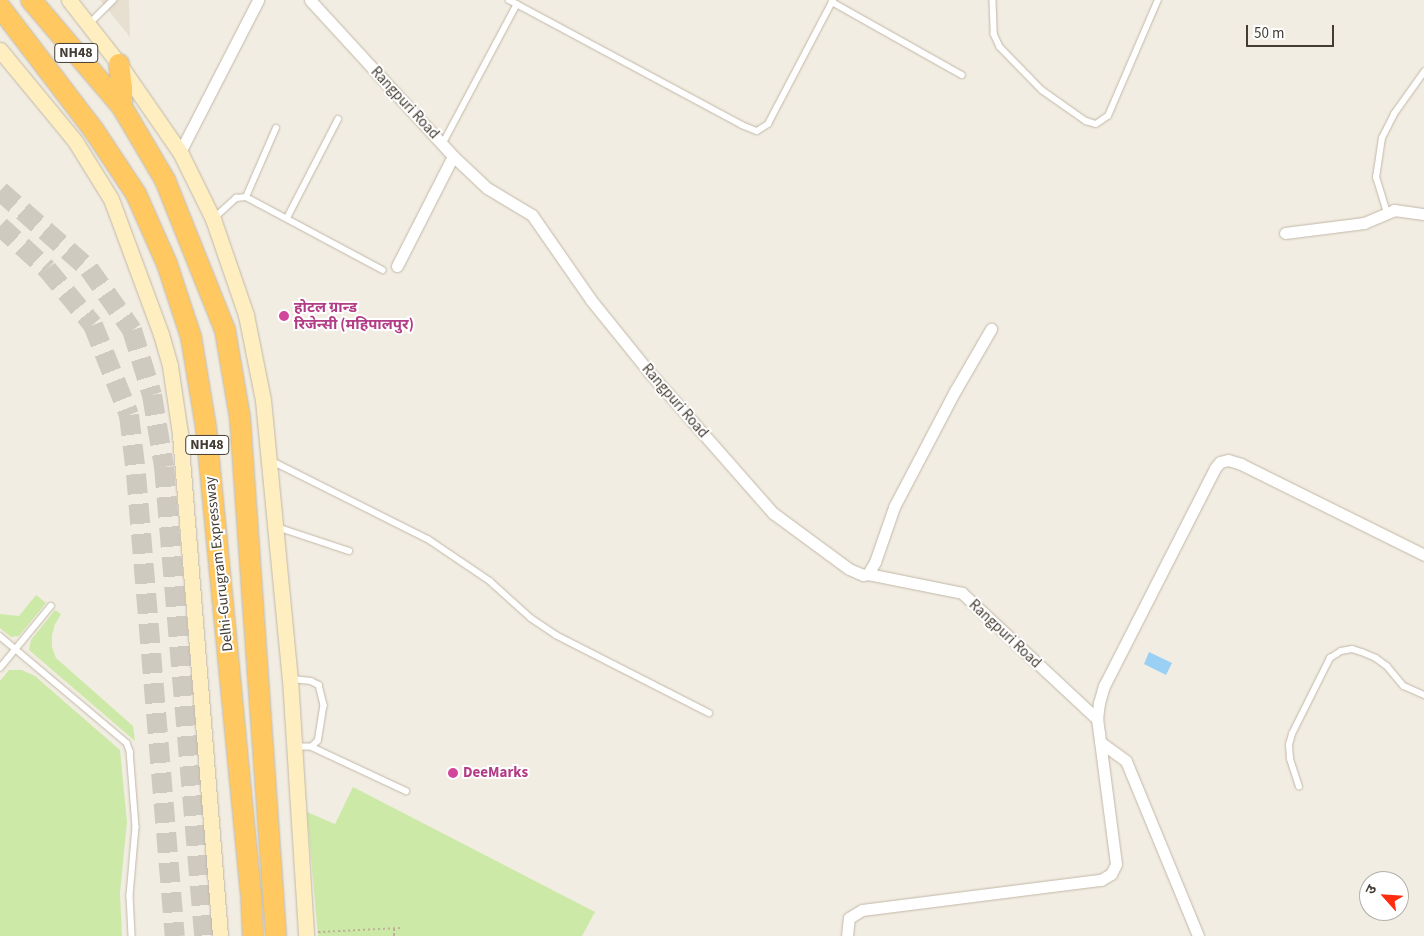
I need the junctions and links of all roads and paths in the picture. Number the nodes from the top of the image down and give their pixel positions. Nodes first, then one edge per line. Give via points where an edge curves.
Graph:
1 (30, 0) edge
2 (69, 0) edge
3 (113, 0) edge
4 (258, 0) edge
5 (310, 0) edge
6 (509, 0) edge
7 (993, 0) edge
8 (1158, 0) edge
9 (832, 1) edge
10 (517, 4) junction
11 (0, 7) edge
12 (89, 24) junction
13 (0, 50) edge
14 (119, 64) junction
15 (962, 75) dead end
16 (1423, 77) edge
17 (122, 106) junction
18 (338, 119) dead end
19 (276, 128) dead end
20 (443, 143) junction
21 (180, 152) junction
22 (453, 156) junction
23 (246, 197) junction
24 (1387, 213) junction
25 (1424, 214) edge
26 (287, 218) junction
27 (213, 219) junction
28 (1285, 233) dead end
29 (397, 266) dead end
30 (383, 270) dead end
31 (991, 329) dead end
32 (268, 460) junction
33 (275, 526) junction
34 (349, 551) dead end
35 (1424, 555) edge
36 (868, 574) junction
37 (51, 606) dead end
38 (0, 636) edge
39 (16, 649) junction
40 (0, 668) edge
41 (290, 679) junction
42 (1424, 695) edge
43 (709, 713) dead end
44 (1097, 719) junction
45 (1100, 742) junction
46 (294, 747) junction
47 (312, 747) junction
48 (1299, 787) dead end
49 (406, 791) dead end
50 (394, 928) junction
51 (400, 928) dead end
52 (306, 935) edge
53 (132, 936) edge
54 (220, 936) edge
55 (253, 936) edge
56 (276, 936) edge
57 (394, 936) edge
58 (847, 936) edge
59 (1198, 936) edge

1 - 17 highway, NH48
2 - 12 main road
3 - 12 lane
4 - 21 street
5 - 20 street, Rangpuri Road
6 - 10 lane
7 - 8 lane via 994,34 1000,47 1042,90 1092,124 1108,116
9 - 10 lane via 768,124 757,131
9 - 15 lane
10 - 20 lane
11 - 55 highway, Delhi-Gurugram Expressway / NH48 via 92,129 136,194 167,264 191,337 206,428
12 - 14 main road
13 - 54 main road via 75,141 111,199 170,366 180,434
14 - 17 highway
14 - 21 main road
16 - 24 lane via 1389,122 1379,152 1376,178
17 - 56 highway, Delhi-Gurugram Expressway / NH48 via 165,180 225,330 240,418
18 - 26 lane
19 - 23 lane
20 - 22 street, Rangpuri Road
21 - 27 main road
22 - 29 street
22 - 36 street, Rangpuri Road via 487,188 532,215 591,300 765,505 841,565 863,575
23 - 26 lane
23 - 27 lane via 236,198
24 - 25 street via 1399,210
24 - 28 street via 1364,223
26 - 30 lane
27 - 32 main road via 246,315 264,400
31 - 36 street via 894,508
32 - 33 main road
32 - 43 lane via 428,539 496,586 539,624
33 - 34 lane
33 - 41 main road
35 - 44 street via 1242,464 1228,460 1220,462 1104,686
36 - 44 street, Rangpuri Road via 962,593
37 - 39 lane
38 - 39 lane
39 - 40 lane
39 - 53 lane via 127,743 136,826 130,896
41 - 46 main road
41 - 47 lane via 311,681 319,685 322,693 322,728 318,741
42 - 48 lane via 1404,686 1388,666 1362,652 1352,649 1341,651 1330,658 1289,745
44 - 45 street
45 - 58 street via 1116,864 1107,878 862,910 849,918
45 - 59 street via 1126,761
46 - 47 lane
46 - 52 main road
47 - 49 lane
50 - 51 path
50 - 52 path
50 - 57 path

